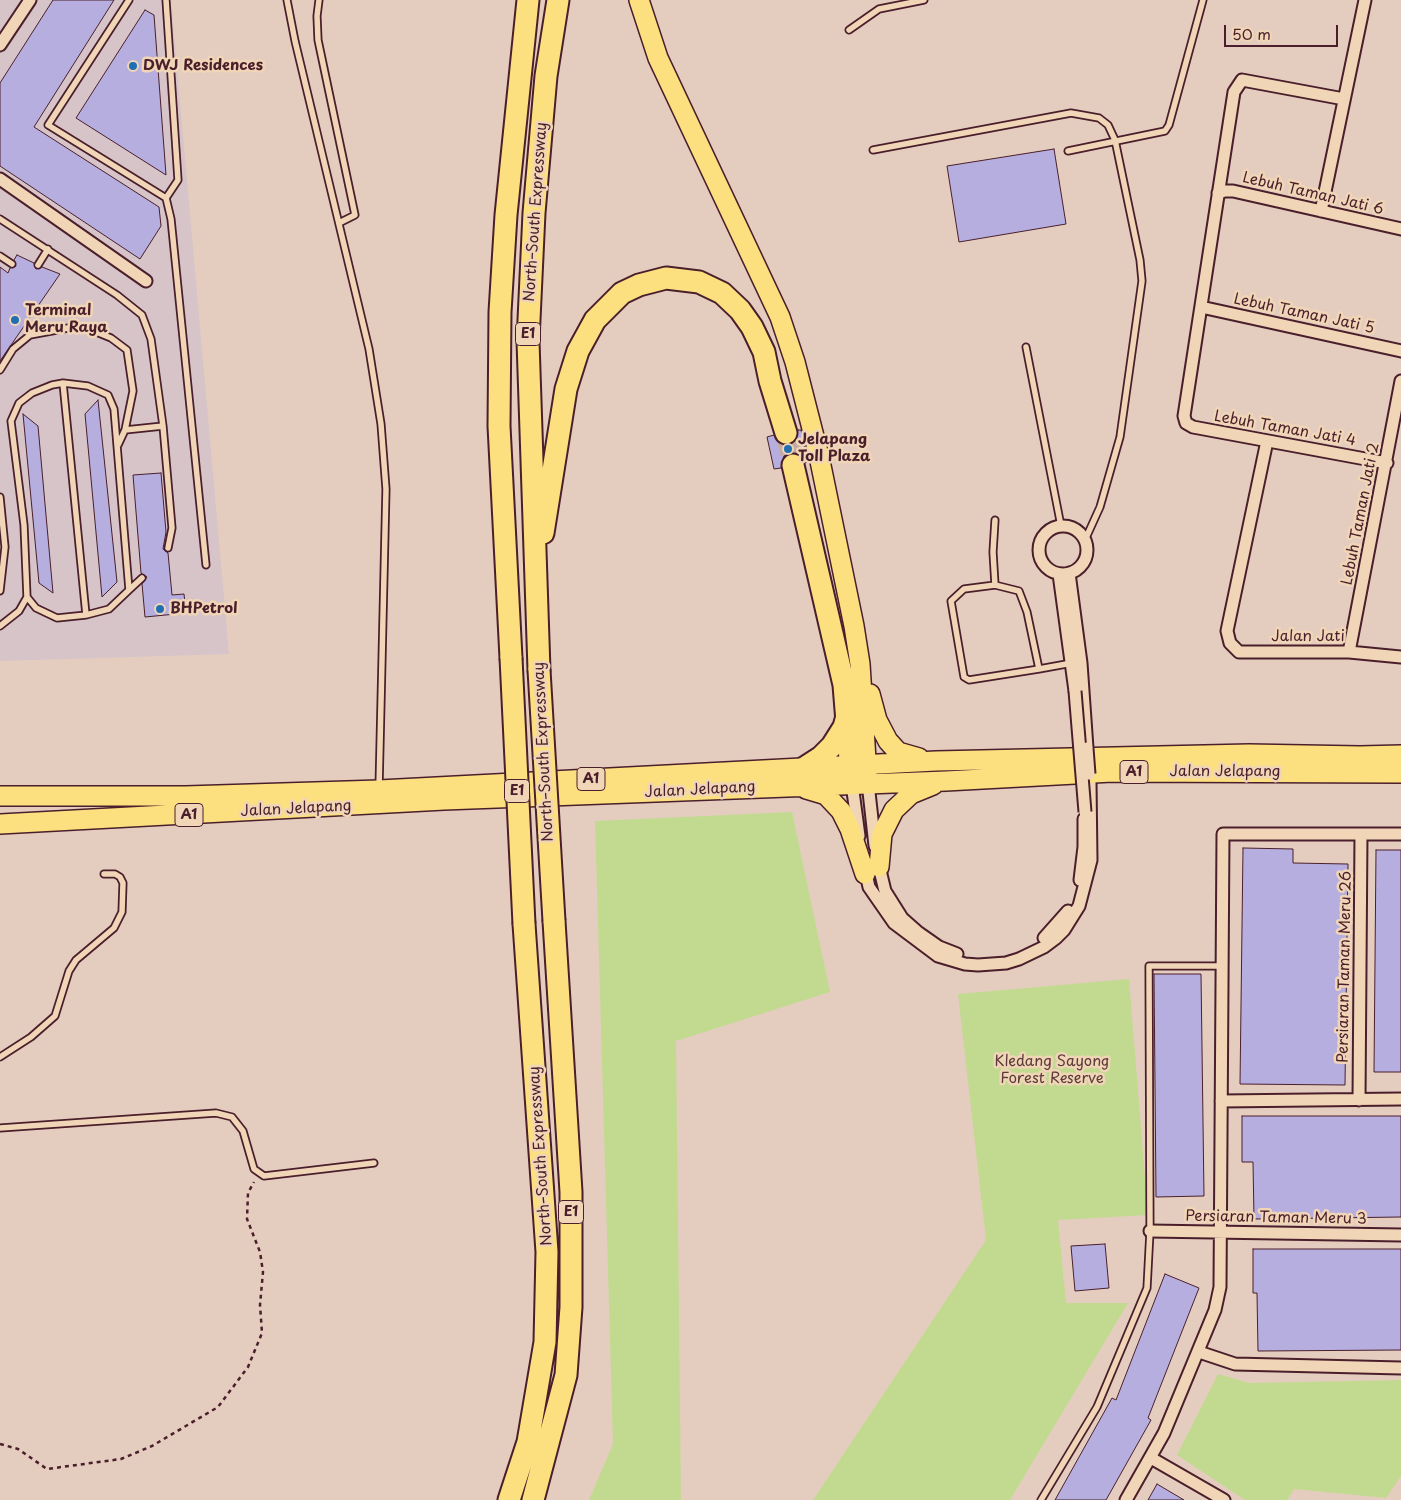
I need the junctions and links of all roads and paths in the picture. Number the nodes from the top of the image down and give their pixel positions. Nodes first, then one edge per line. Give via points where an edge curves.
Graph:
1 (30, 0) edge
2 (129, 0) edge
3 (166, 0) edge
4 (287, 0) edge
5 (319, 0) edge
6 (558, 0) edge
7 (639, 0) edge
8 (924, 0) edge
9 (1203, 0) edge
10 (1364, 0) edge
11 (527, 2) edge
12 (849, 30) dead end
13 (0, 45) edge
14 (1344, 99) junction
15 (1115, 140) junction
16 (873, 150) dead end
17 (1068, 152) dead end
18 (0, 179) edge
19 (1218, 193) junction
20 (166, 198) junction
21 (1321, 211) junction
22 (0, 219) edge
23 (339, 223) junction
24 (1401, 229) edge
25 (48, 249) junction
26 (0, 256) edge
27 (12, 264) dead end
28 (38, 265) dead end
29 (146, 281) dead end
30 (1201, 307) junction
31 (1026, 347) dead end
32 (1401, 351) edge
33 (0, 370) edge
34 (1401, 381) edge
35 (63, 383) junction
36 (163, 426) junction
37 (125, 430) junction
38 (786, 433) tunnel mouth
39 (1267, 441) junction
40 (117, 447) junction
41 (1387, 463) junction
42 (793, 465) tunnel mouth
43 (0, 497) edge
44 (995, 520) dead end
45 (1062, 526) junction
46 (1085, 540) junction
47 (168, 548) dead end
48 (206, 565) dead end
49 (1064, 574) junction
50 (142, 578) dead end
51 (995, 585) junction
52 (129, 590) junction
53 (0, 591) edge
54 (27, 597) junction
55 (86, 615) junction
56 (536, 621) junction
57 (0, 626) edge
58 (1349, 652) junction
59 (1401, 657) edge
60 (860, 664) junction
61 (1072, 664) junction
62 (1039, 669) junction
63 (848, 714) junction
64 (1401, 754) edge
65 (936, 761) junction
66 (804, 768) junction
67 (1401, 773) edge
68 (859, 774) junction
69 (946, 781) junction
70 (793, 785) junction
71 (379, 790) junction
72 (0, 796) edge
73 (0, 824) edge
74 (1362, 834) junction
75 (1401, 834) edge
76 (872, 871) junction
77 (104, 874) dead end
78 (1222, 966) junction
79 (0, 1057) edge
80 (1401, 1099) edge
81 (1359, 1100) junction
82 (1221, 1101) junction
83 (0, 1128) edge
84 (374, 1163) dead end
85 (258, 1174) junction
86 (1150, 1231) junction
87 (1221, 1232) junction
88 (1401, 1235) edge
89 (1199, 1352) junction
90 (1401, 1368) edge
91 (0, 1444) edge
92 (1151, 1458) junction
93 (509, 1500) edge
94 (533, 1500) edge
95 (1041, 1500) edge
96 (1126, 1500) edge
97 (1224, 1500) edge

1 - 13 street
2 - 20 lane via 48,125
3 - 20 lane via 178,180
4 - 23 lane
5 - 23 lane via 318,40 355,215
6 - 56 highway, North–South Expressway / E1 via 546,76 528,331
7 - 60 main road via 658,58 780,317 795,362 834,521
8 - 12 lane via 879,9
9 - 15 lane via 1169,125 1165,131 1156,134
10 - 14 street
11 - 93 highway, North–South Expressway / E1, bridge via 506,215 500,312 499,426 524,924 547,1252 545,1342 528,1442
14 - 19 street via 1242,80 1231,105
14 - 21 street
15 - 16 lane via 1108,125 1099,118 1071,113
15 - 17 lane
15 - 46 lane via 1142,281 1120,437 1100,507
18 - 29 street
19 - 21 street, Lebuh Taman Jati 6 via 1233,191
19 - 30 street
20 - 48 lane via 172,219
21 - 24 street, Lebuh Taman Jati 6
22 - 25 lane
23 - 71 lane via 369,349 381,424 386,489
25 - 28 lane
25 - 36 lane via 142,315 151,339
26 - 27 lane
30 - 32 street, Lebuh Taman Jati 5
30 - 39 street, Lebuh Taman Jati 4 via 1184,416 1186,423
31 - 45 lane
33 - 37 lane via 13,349 30,334 68,328 89,329 110,338 128,350 130,361 133,391
34 - 41 street, Lebuh Taman Jati 2
35 - 40 lane via 88,386 108,395 114,409
35 - 54 lane via 32,393 19,403 11,420 24,525
35 - 55 lane
36 - 37 lane
36 - 47 lane via 172,528
37 - 40 lane
38 - 56 highway via 764,352 740,310 722,293 699,282 666,278 622,293 595,320 578,351 566,389 544,522
39 - 41 street, Lebuh Taman Jati 4
39 - 58 street, Jalan Jati via 1227,631 1230,643 1239,652
40 - 52 lane
41 - 58 street, Lebuh Taman Jati 2
42 - 63 highway
43 - 53 lane via 5,547
44 - 51 lane
45 - 46 street via 1075,529
45 - 49 street via 1047,532 1039,545 1045,566
46 - 49 street via 1085,560 1075,571
49 - 61 street
49 - 76 street, bridge via 1081,663 1092,812 1091,860 1082,897 1064,930 1032,954 1006,963 965,964 938,956 894,924 869,887
50 - 52 lane
51 - 62 lane via 1019,591 1027,612
51 - 62 lane via 964,589 951,601 964,677 969,680
52 - 55 lane via 109,609
54 - 55 lane via 36,608 57,618
54 - 57 lane via 19,611
56 - 94 highway, North–South Expressway / E1, bridge via 571,1192 571,1307 566,1375
58 - 59 street, Jalan Jati
60 - 65 main road via 877,720 888,741 898,752
60 - 68 main road
61 - 62 lane
61 - 76 street, bridge via 1084,847 1081,874 1070,908 1062,920 1040,941 1006,955 966,957 939,947 902,918
63 - 66 highway via 832,746
63 - 68 highway
64 - 65 main road, Jalan Jelapang / A1
65 - 68 main road, Jalan Jelapang / A1
66 - 68 main road, Jalan Jelapang / A1
66 - 71 main road, Jalan Jelapang / A1
67 - 69 main road, Jalan Jelapang / A1 via 1112,772
68 - 69 main road, Jalan Jelapang / A1
68 - 70 main road, Jalan Jelapang / A1
68 - 76 street
69 - 76 main road via 911,794 894,810 882,834
70 - 73 main road, Jalan Jelapang / A1
70 - 76 main road via 818,792 835,803
71 - 72 main road, Jalan Jelapang / A1 via 186,796
74 - 75 street
74 - 78 street via 1223,834
74 - 81 street, Persiaran Taman Meru 26
77 - 79 lane via 115,874 123,883 122,912 114,928 76,960 69,971 55,1016
78 - 82 street
78 - 86 lane via 1149,966
80 - 81 street
81 - 82 street
82 - 87 street
83 - 85 lane via 216,1113 232,1117 243,1131
84 - 85 lane via 264,1176
85 - 91 path via 248,1193 246,1218 260,1252 263,1272 262,1333 248,1367 218,1407 152,1446 121,1459 47,1469 18,1449
86 - 87 street, Persiaran Taman Meru 3
86 - 95 lane via 1147,1288 1110,1382
87 - 88 street, Persiaran Taman Meru 3
87 - 89 street via 1218,1298
89 - 90 street via 1235,1364
89 - 92 street
92 - 96 street
92 - 97 street

